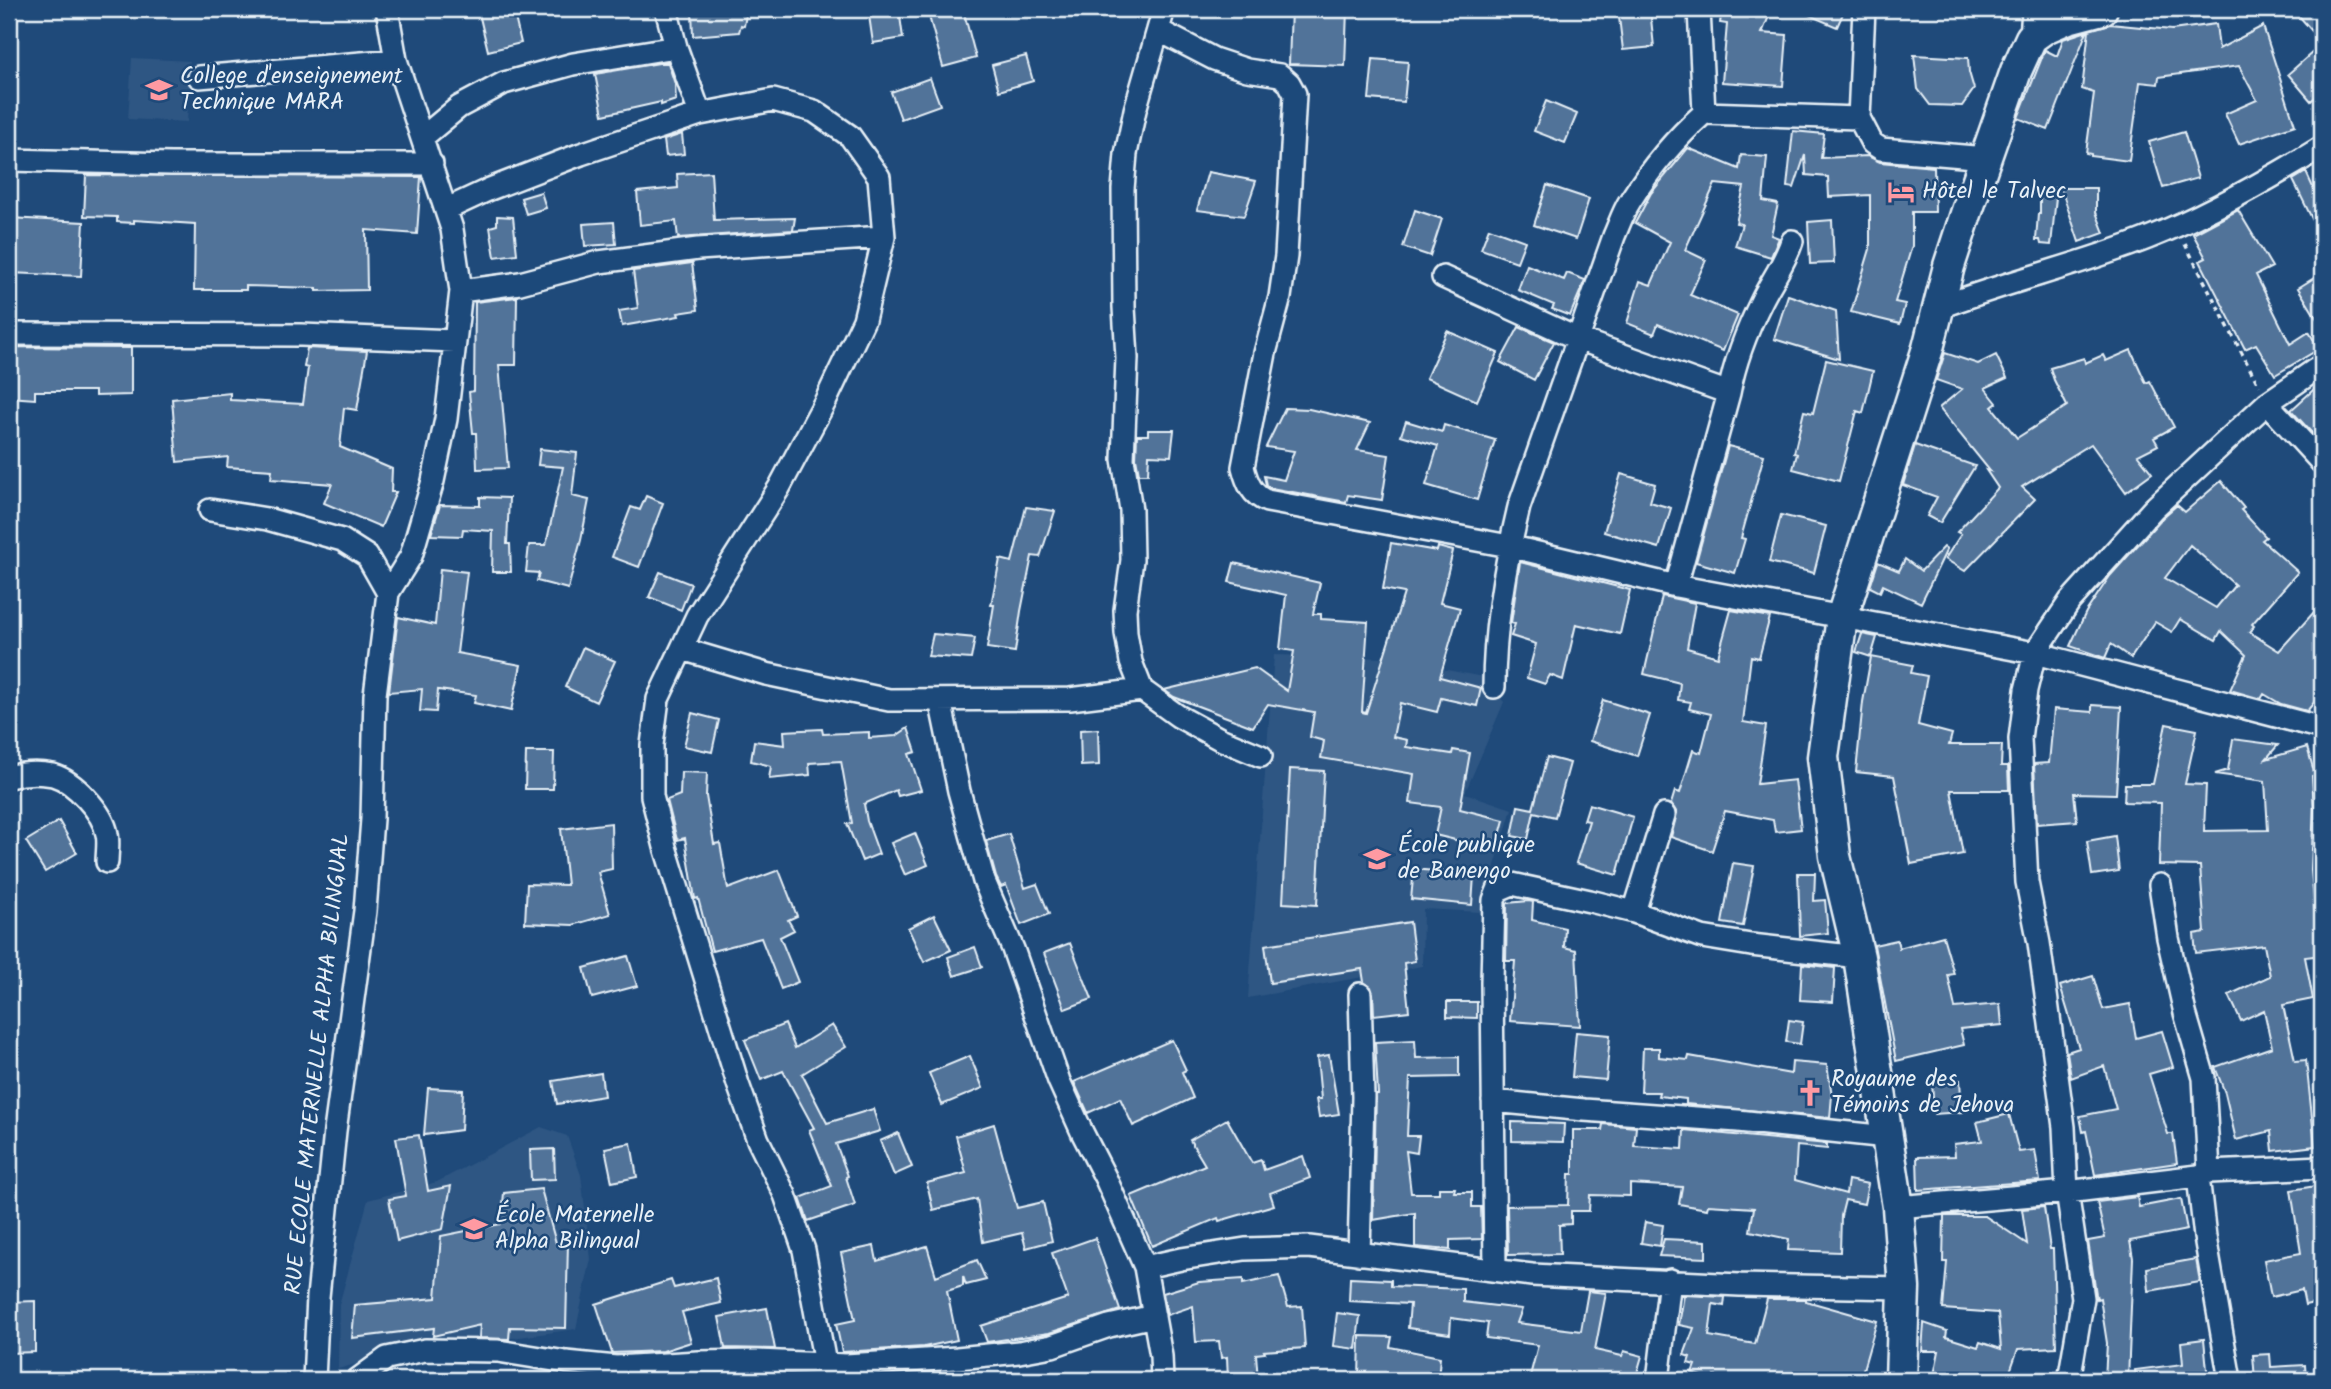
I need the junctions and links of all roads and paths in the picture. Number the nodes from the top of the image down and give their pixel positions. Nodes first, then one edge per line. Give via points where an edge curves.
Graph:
1 (387, 9) edge
2 (666, 9) edge
3 (1164, 9) edge
4 (1699, 9) edge
5 (1864, 9) edge
6 (2033, 9) edge
7 (2102, 9) edge
8 (1158, 30) junction
9 (2031, 38) junction
10 (676, 47) junction
11 (396, 60) junction
12 (199, 77) dead end
13 (1703, 113) junction
14 (699, 114) junction
15 (1859, 118) junction
16 (423, 138) junction
17 (2322, 147) edge
18 (1986, 158) junction
19 (9, 160) edge
20 (432, 164) junction
21 (447, 209) junction
22 (2176, 226) junction
23 (884, 237) junction
24 (1792, 242) dead end
25 (1443, 277) dead end
26 (461, 291) junction
27 (1940, 307) junction
28 (9, 334) edge
29 (1578, 339) junction
30 (455, 341) junction
31 (2322, 365) edge
32 (1729, 393) junction
33 (2267, 403) junction
34 (2322, 463) edge
35 (210, 510) dead end
36 (1509, 546) junction
37 (1676, 586) junction
38 (388, 593) junction
39 (1842, 617) junction
40 (682, 649) junction
41 (2035, 653) junction
42 (1494, 687) dead end
43 (1142, 690) junction
44 (940, 700) junction
45 (2322, 728) edge
46 (1261, 756) dead end
47 (9, 777) edge
48 (1664, 815) dead end
49 (107, 862) dead end
50 (2161, 885) dead end
51 (1634, 912) junction
52 (1859, 957) junction
53 (1360, 995) dead end
54 (1493, 1101) junction
55 (1887, 1138) junction
56 (2322, 1167) edge
57 (2204, 1174) junction
58 (2067, 1192) junction
59 (1898, 1207) junction
60 (1359, 1254) junction
61 (1145, 1267) junction
62 (1494, 1270) junction
63 (1671, 1280) junction
64 (1904, 1288) junction
65 (1154, 1316) junction
66 (616, 1373) edge
67 (827, 1373) edge
68 (314, 1380) edge
69 (357, 1380) edge
70 (1162, 1380) edge
71 (1658, 1380) edge
72 (1901, 1380) edge
73 (2069, 1380) edge
74 (2230, 1380) edge

1 - 11 street
2 - 10 street
3 - 8 street
4 - 13 street
5 - 15 street
6 - 9 street
7 - 9 street via 2068,18
8 - 36 street via 1214,58 1280,75 1295,94 1286,256 1243,467 1253,492 1267,501
8 - 43 street via 1135,110 1123,189 1127,358 1123,459 1132,560 1125,610 1131,662
9 - 18 street
10 - 14 street
10 - 16 street via 573,64 504,83 459,107
11 - 12 street
11 - 16 street
13 - 15 street
13 - 29 street via 1629,202
14 - 21 street via 581,154
14 - 23 street via 772,100 814,111 850,136 878,177
15 - 18 street via 1881,149
16 - 20 street
17 - 22 street
18 - 27 street
19 - 20 street
20 - 21 street
21 - 26 street
22 - 27 street
22 - 33 path
23 - 26 street via 698,249 599,262 520,283
23 - 40 street via 864,320 826,400
24 - 32 street via 1741,346
25 - 29 street
26 - 30 street
27 - 39 street
28 - 30 street via 302,335
29 - 32 street
29 - 36 street
30 - 38 street via 446,419 425,512 411,556
31 - 33 street
32 - 37 street
33 - 34 street
33 - 41 street via 2154,508 2070,601
35 - 38 street via 267,519 342,540 367,556
36 - 37 street
36 - 42 street via 1495,644
37 - 39 street
38 - 68 street, RUE ECOLE MATERNELLE ALPHA BILINGUAL via 375,695 365,911 335,1131
39 - 41 street
39 - 52 street via 1823,757 1835,856
40 - 44 street via 824,688 889,700
40 - 67 street via 658,699 652,796 738,1084 804,1250
41 - 45 street
41 - 58 street via 2020,739 2027,882 2064,1127
43 - 44 street via 1070,699
43 - 46 street via 1178,716
44 - 61 street via 984,881 1059,1081
47 - 49 street via 54,775 93,804 107,834
48 - 51 street
50 - 57 street via 2182,1000 2204,1078
51 - 52 street via 1702,937
51 - 54 street via 1512,884 1498,890 1493,941
52 - 55 street
53 - 60 street
54 - 55 street
54 - 62 street
55 - 59 street
56 - 57 street
57 - 58 street
57 - 74 street via 2205,1237
58 - 59 street
58 - 73 street via 2082,1298
59 - 64 street
60 - 61 street via 1309,1247 1245,1249
60 - 62 street
61 - 65 street
62 - 63 street
63 - 64 street
63 - 71 street
64 - 72 street
65 - 67 street via 1019,1352
65 - 70 street
66 - 67 street via 746,1361
66 - 69 street via 498,1351 425,1350 387,1358

